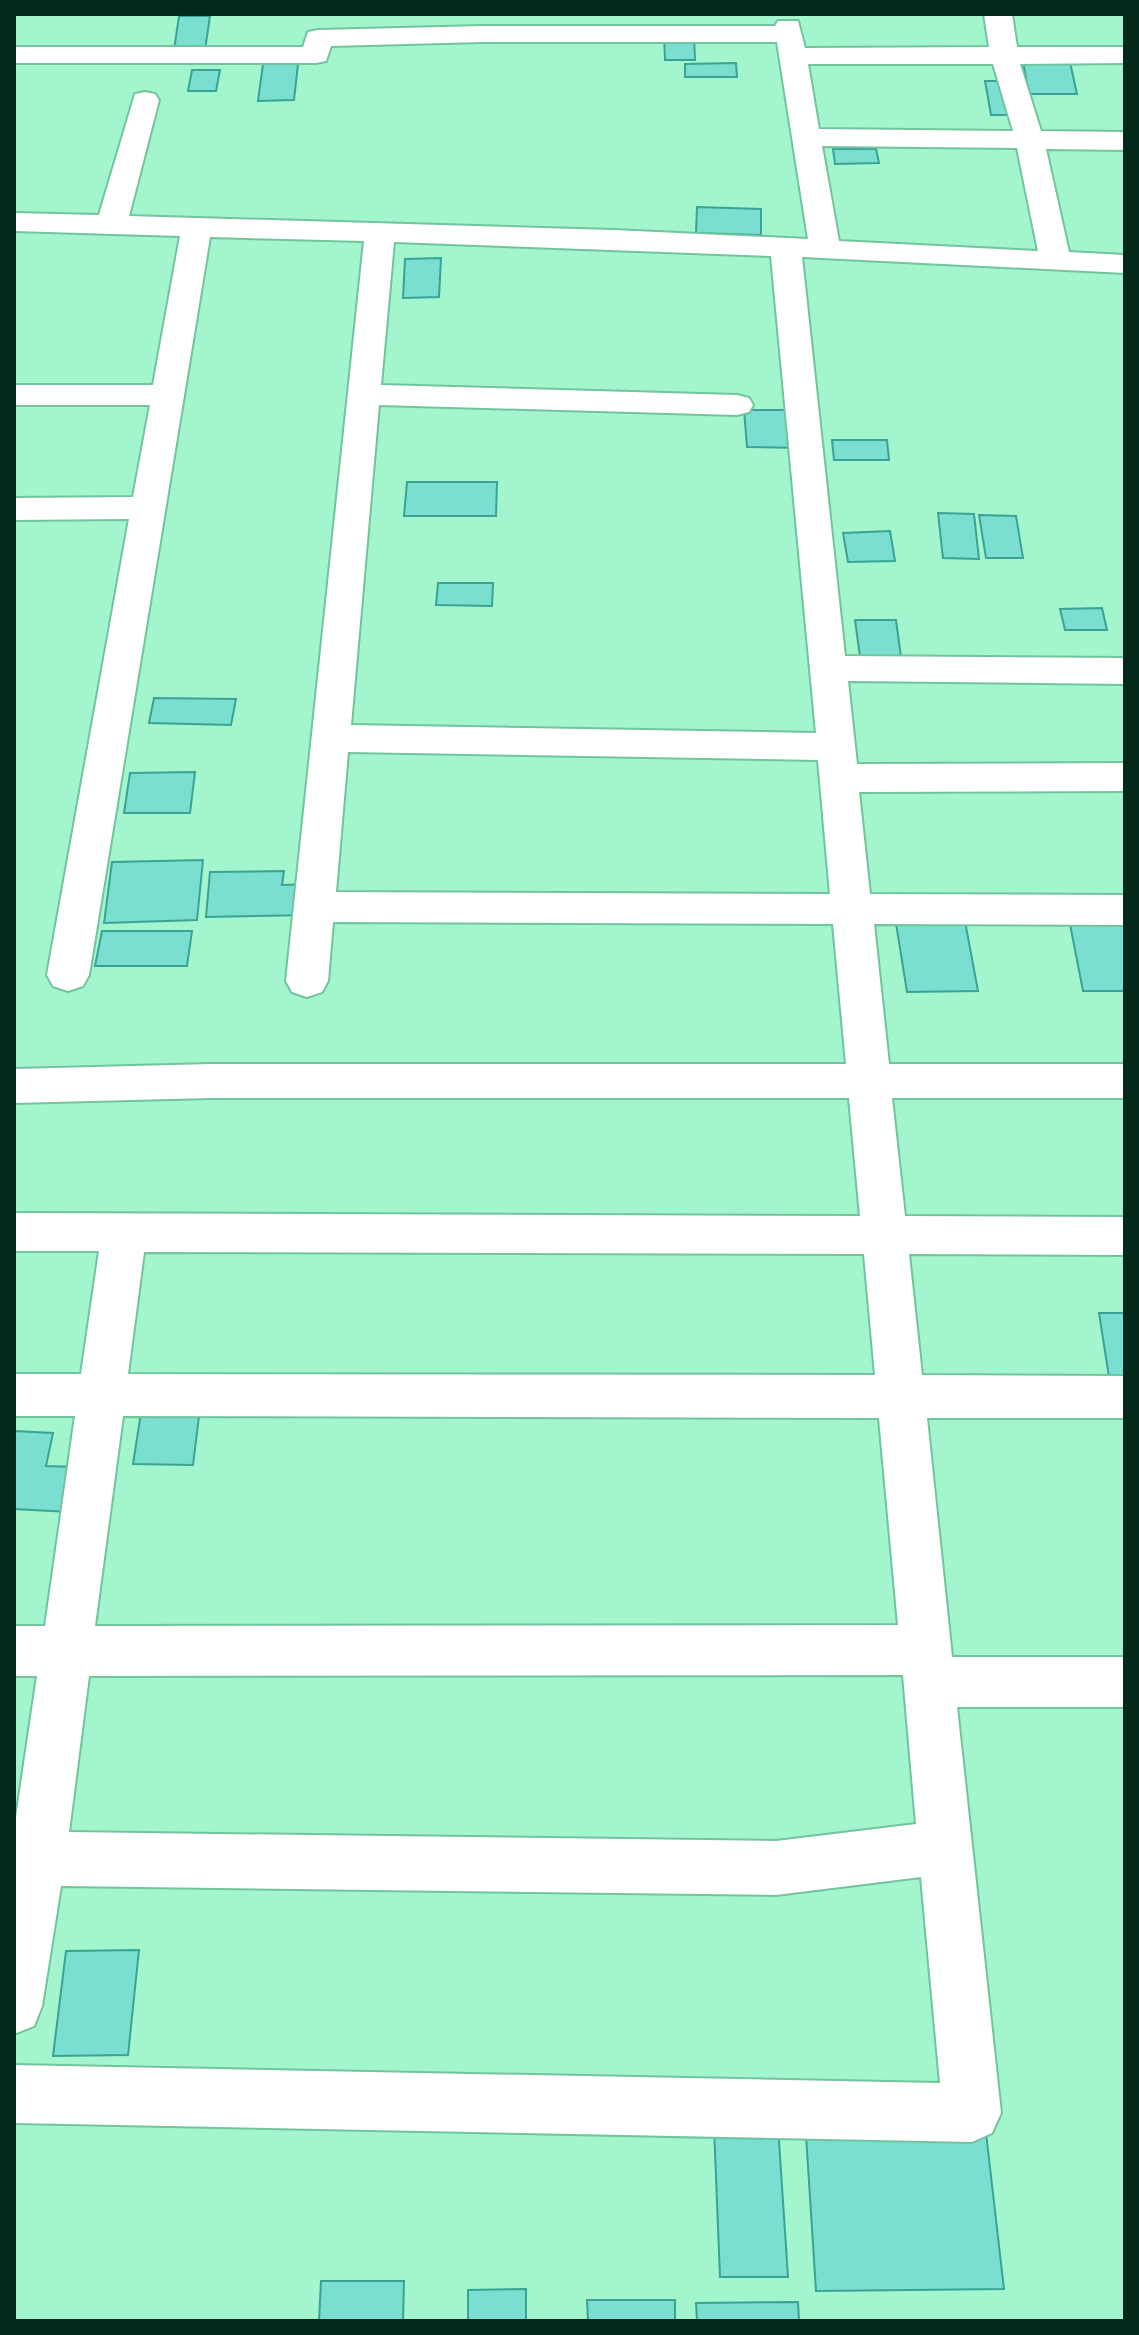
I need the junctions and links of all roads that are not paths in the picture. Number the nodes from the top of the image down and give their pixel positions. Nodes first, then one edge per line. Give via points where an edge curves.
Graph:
1 (998, 14) edge
2 (789, 35) edge
3 (14, 55) edge
4 (1004, 55) junction
5 (1125, 55) edge
6 (145, 100) dead end
7 (804, 137) junction
8 (1030, 141) junction
9 (1125, 141) edge
10 (14, 222) edge
11 (112, 223) junction
12 (197, 225) junction
13 (380, 231) junction
14 (805, 249) junction
15 (1055, 260) junction
16 (1125, 264) edge
17 (14, 395) edge
18 (168, 395) junction
19 (364, 395) junction
20 (737, 405) dead end
21 (148, 508) junction
22 (14, 509) edge
23 (828, 668) junction
24 (1125, 671) edge
25 (330, 738) junction
26 (837, 762) junction
27 (1125, 777) edge
28 (314, 907) junction
29 (852, 907) junction
30 (1125, 910) edge
31 (68, 975) dead end
32 (307, 981) dead end
33 (1125, 1081) edge
34 (869, 1082) junction
35 (14, 1086) edge
36 (14, 1232) edge
37 (124, 1232) junction
38 (886, 1235) junction
39 (1125, 1236) edge
40 (102, 1394) junction
41 (14, 1395) edge
42 (902, 1396) junction
43 (1125, 1397) edge
44 (67, 1650) junction
45 (14, 1651) edge
46 (928, 1666) junction
47 (1125, 1682) edge
48 (946, 1847) junction
49 (26, 1858) edge
50 (14, 2006) edge
51 (14, 2094) edge

1 - 4 street
2 - 3 street via 318,38 316,55
2 - 4 street
2 - 7 street
4 - 5 street
4 - 8 street
6 - 11 street
7 - 8 street
7 - 14 street
8 - 9 street
8 - 15 street
10 - 11 street
11 - 12 street
12 - 13 street
12 - 18 street
13 - 14 street
13 - 19 street
14 - 15 street
14 - 23 street
15 - 16 street
17 - 18 street
18 - 21 street
19 - 20 street
19 - 25 street
21 - 22 street
21 - 31 street
23 - 24 street
23 - 26 street
25 - 26 street
25 - 28 street
26 - 27 street
26 - 29 street
28 - 29 street
28 - 32 street
29 - 30 street
29 - 34 street
33 - 34 street
34 - 35 street via 211,1081
34 - 38 street
36 - 37 street
37 - 38 street
37 - 40 street
38 - 39 street
38 - 42 street
40 - 41 street
40 - 42 street
40 - 44 street
42 - 43 street
42 - 46 street
44 - 45 street
44 - 46 street
44 - 49 street
46 - 47 street
46 - 48 street
48 - 49 street via 776,1868
48 - 51 street via 972,2113
49 - 50 street

